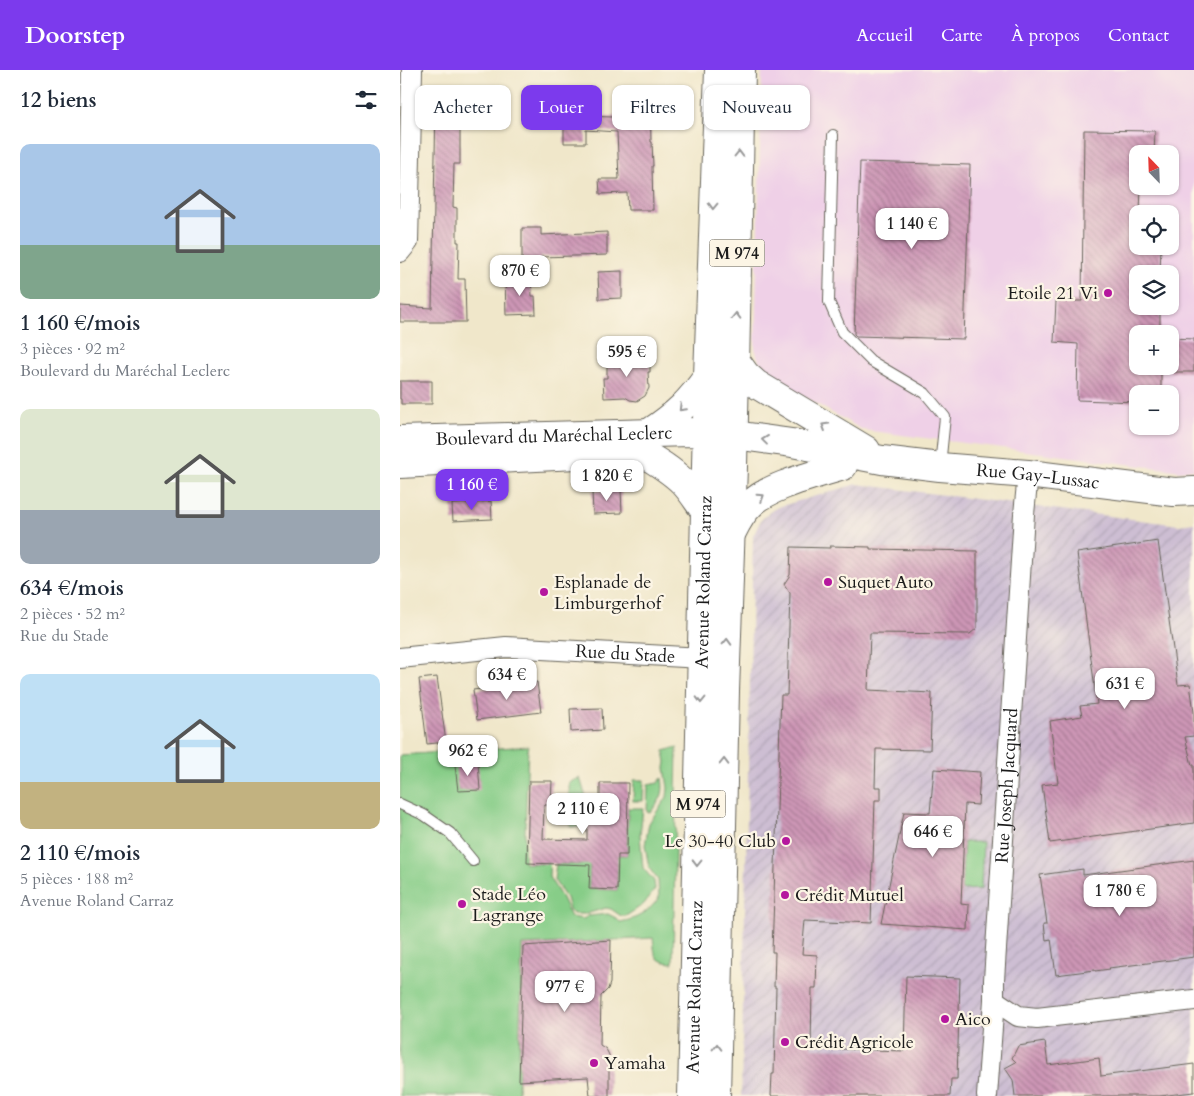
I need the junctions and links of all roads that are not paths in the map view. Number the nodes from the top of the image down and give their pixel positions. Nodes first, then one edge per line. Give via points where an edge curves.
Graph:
1 (412, 70) edge
2 (718, 70) edge
3 (741, 70) edge
4 (834, 135) dead end
5 (400, 252) edge
6 (735, 360) junction
7 (708, 376) junction
8 (400, 440) edge
9 (706, 442) junction
10 (645, 443) junction
11 (734, 444) junction
12 (882, 460) junction
13 (400, 464) edge
14 (843, 466) junction
15 (940, 467) junction
16 (1028, 474) junction
17 (1194, 491) edge
18 (705, 511) junction
19 (731, 534) junction
20 (400, 658) edge
21 (702, 658) junction
22 (400, 804) edge
23 (472, 860) dead end
24 (994, 1000) junction
25 (1194, 1000) edge
26 (692, 1096) edge
27 (716, 1096) edge
28 (987, 1096) edge

1 - 5 street via 408,242
2 -> 7 main road, Avenue Roland Carraz / M 974
6 -> 3 main road, Avenue Roland Carraz / M 974
4 - 15 lane via 829,302 842,332 871,361 925,393 945,417
6 - 11 main road, Avenue Roland Carraz / M 974
12 -> 6 main road via 756,384
7 - 9 main road, Avenue Roland Carraz / M 974
7 -> 10 main road via 681,409
8 - 10 main road, Boulevard du Maréchal Leclerc
9 - 10 main road, Boulevard du Maréchal Leclerc
9 - 11 main road, Boulevard du Maréchal Leclerc
9 - 18 main road, Avenue Roland Carraz / M 974
10 - 13 main road, Boulevard du Maréchal Leclerc
10 - 18 main road via 682,481
12 -> 11 main road, Rue Gay-Lussac via 792,443
11 - 14 main road, Rue Gay-Lussac via 790,462
11 - 19 main road, Avenue Roland Carraz / M 974
12 - 14 main road, Rue Gay-Lussac
12 - 15 main road, Rue Gay-Lussac
19 -> 14 main road via 740,517 760,496
15 - 16 main road, Rue Gay-Lussac
16 - 17 main road, Rue Gay-Lussac via 1174,492
16 - 24 street, Rue Joseph Jacquard
18 - 21 main road, Avenue Roland Carraz / M 974
27 -> 19 main road, Avenue Roland Carraz / M 974
20 - 21 street, Rue du Stade via 506,647
21 -> 26 main road, Avenue Roland Carraz / M 974
22 - 23 lane via 424,815 450,833
24 - 25 street via 1018,1016 1037,1018
24 - 28 street, Rue Joseph Jacquard

